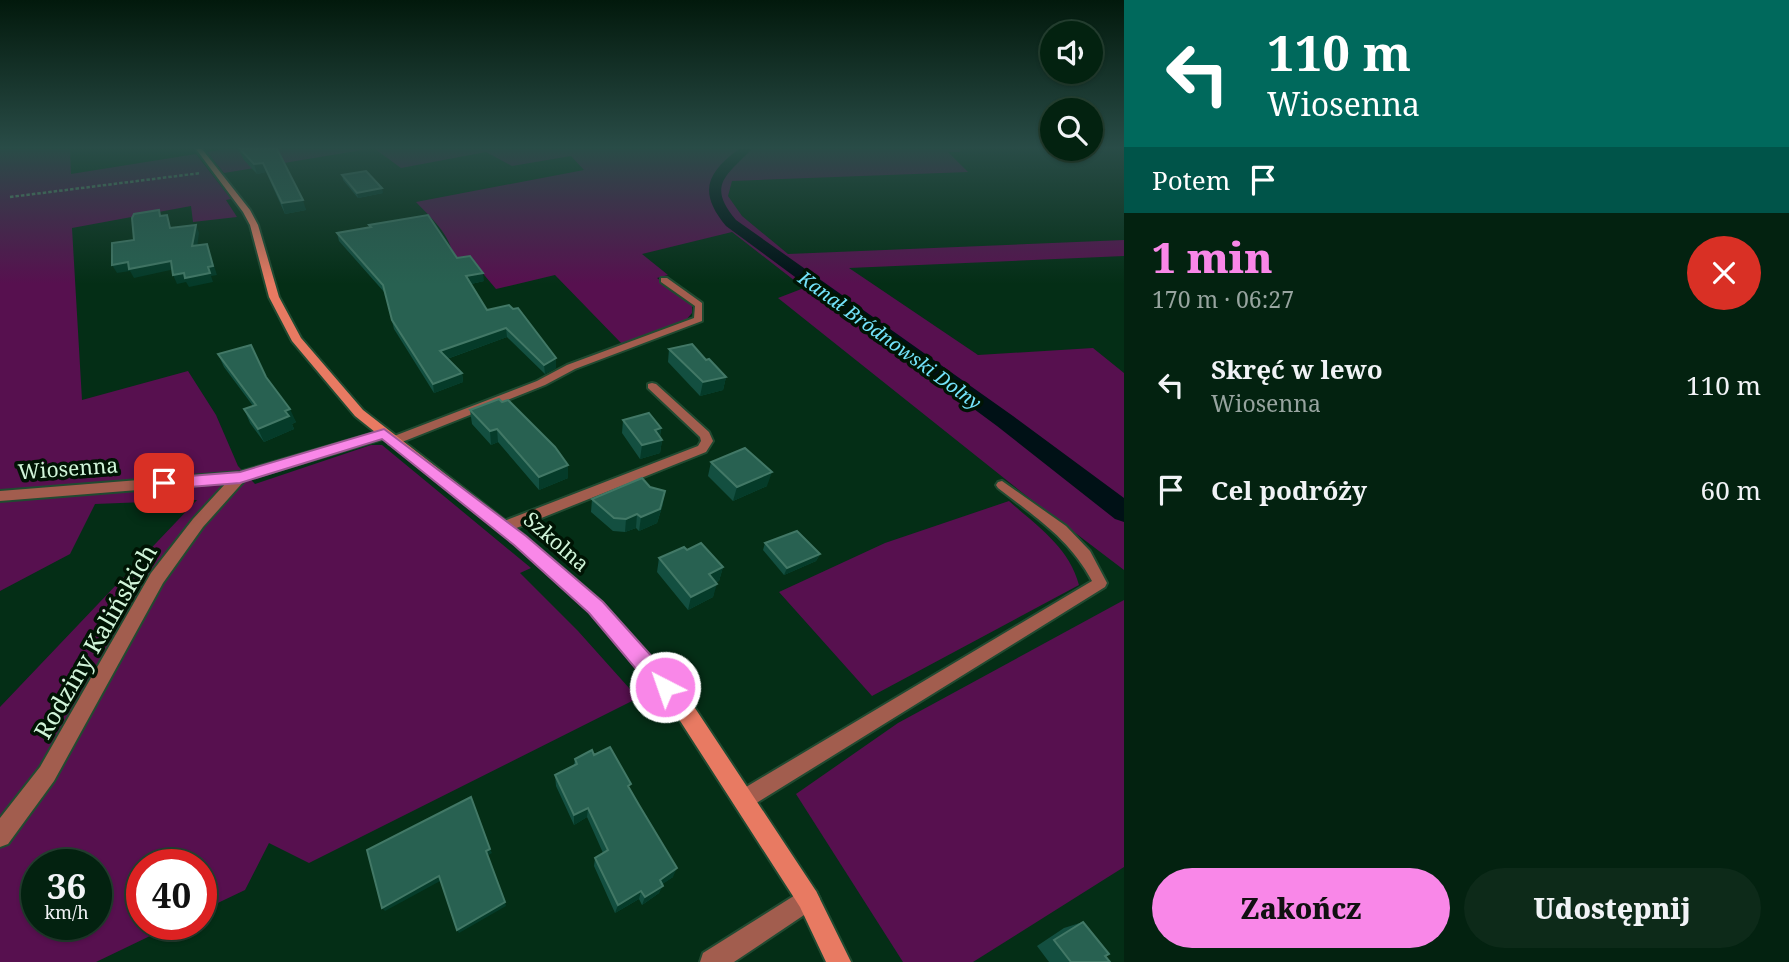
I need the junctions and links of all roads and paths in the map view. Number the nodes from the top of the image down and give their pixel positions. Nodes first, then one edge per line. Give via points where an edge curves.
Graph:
1 (35, 194) edge
2 (236, 194) edge
3 (10, 197) dead end
4 (664, 280) dead end
5 (652, 386) dead end
6 (388, 438) junction
7 (240, 477) junction
8 (1002, 485) dead end
9 (0, 496) edge
10 (504, 527) junction
11 (743, 800) junction
12 (0, 836) edge
13 (808, 899) junction
14 (712, 962) edge
15 (839, 962) edge

1 - 3 path
2 - 6 street, Szkolna via 254,225 274,297 289,330 359,413
4 - 6 lane via 699,305 699,319
5 - 10 lane via 705,435 702,449
6 - 7 street, Wiosenna
6 - 10 street, Szkolna
7 - 9 street, Wiosenna
7 - 12 street, Rodziny Kalińskich via 198,523 157,579 47,774
8 - 11 lane via 1061,530 1085,555 1100,583
10 - 11 street, Szkolna via 596,607 682,706
11 - 13 street, Szkolna
13 - 14 street
13 - 15 street, Szkolna

